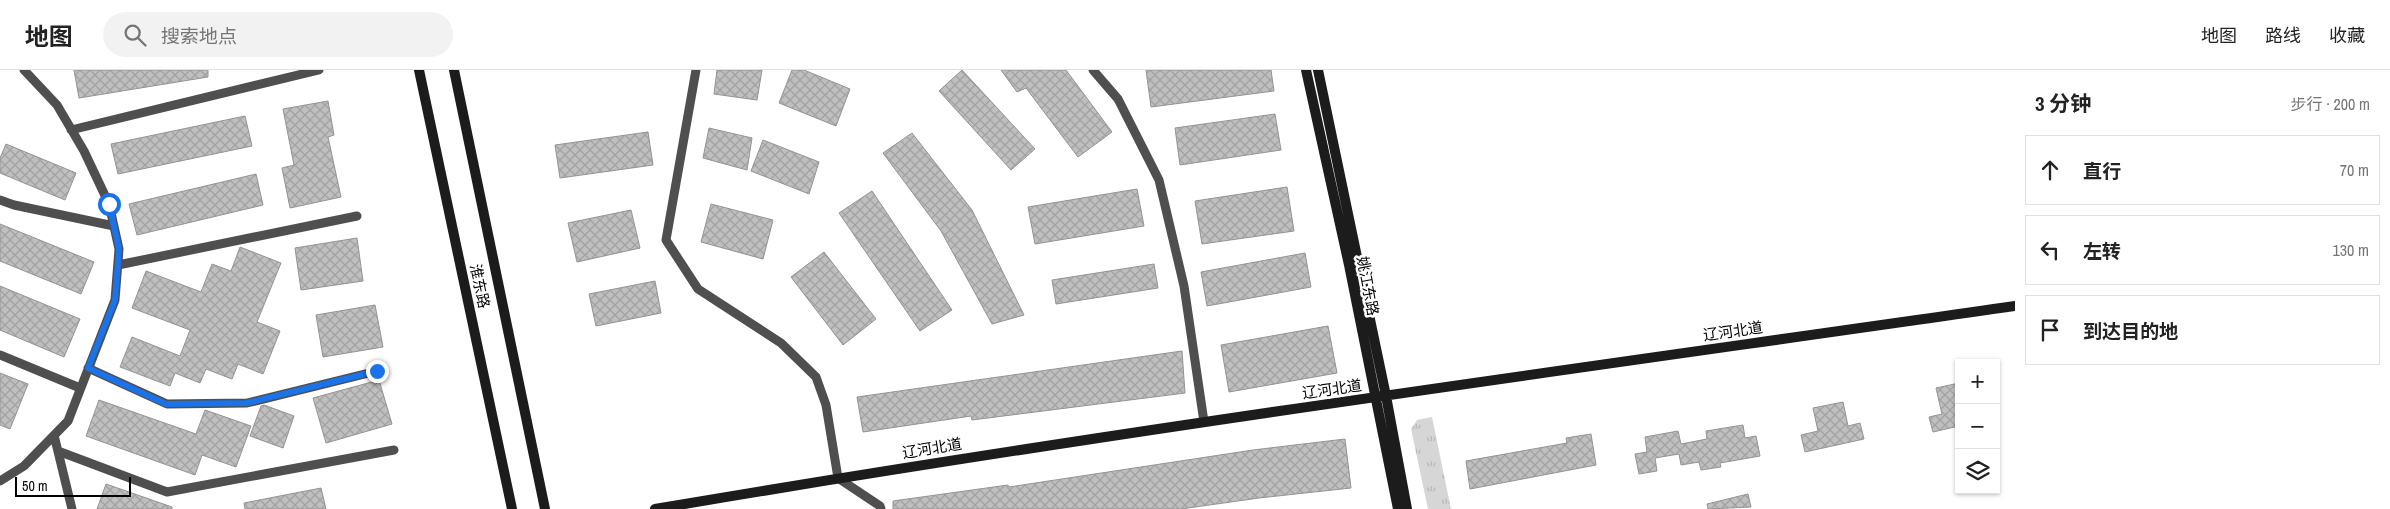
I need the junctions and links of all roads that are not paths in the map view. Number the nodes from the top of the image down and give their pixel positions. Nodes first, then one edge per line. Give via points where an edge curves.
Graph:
1 (24, 70) edge
2 (319, 70) edge
3 (419, 70) edge
4 (454, 70) edge
5 (696, 70) edge
6 (1092, 70) edge
7 (1306, 70) edge
8 (1318, 70) edge
9 (71, 130) junction
10 (0, 200) edge
11 (356, 216) dead end
12 (114, 226) junction
13 (118, 265) junction
14 (2015, 306) edge
15 (0, 355) edge
16 (88, 368) junction
17 (377, 371) dead end
18 (80, 388) junction
19 (1386, 396) junction
20 (1375, 398) junction
21 (1204, 422) junction
22 (54, 435) junction
23 (394, 450) dead end
24 (58, 451) junction
25 (838, 478) junction
26 (0, 481) edge
27 (72, 509) edge
28 (512, 509) edge
29 (545, 509) edge
30 (655, 509) edge
31 (881, 509) edge
32 (1398, 509) edge
33 (1407, 509) edge

1 - 9 lane via 57,105
2 - 9 lane
3 - 28 street, 淮东路
4 - 29 street, 淮东路
5 - 25 lane via 666,240 698,288 781,343 816,377 826,404
6 - 21 lane via 1118,99 1159,180 1184,286
7 - 20 street, 姚江东路
8 - 19 street, 姚江东路
9 - 12 lane via 109,204
10 - 12 lane
11 - 13 lane
12 - 13 lane via 119,249
13 - 16 lane via 115,300
14 - 19 street, 辽河北道
15 - 18 lane
16 - 17 lane via 166,404 247,403
16 - 18 lane
18 - 22 lane via 68,421
19 - 20 street, 辽河北道
19 - 33 street, 姚江东路
20 - 21 street, 辽河北道
20 - 32 street, 姚江东路
21 - 25 street, 辽河北道
22 - 24 lane
22 - 26 lane via 24,466
23 - 24 lane via 167,492
24 - 27 lane
25 - 30 street, 辽河北道
25 - 31 lane

